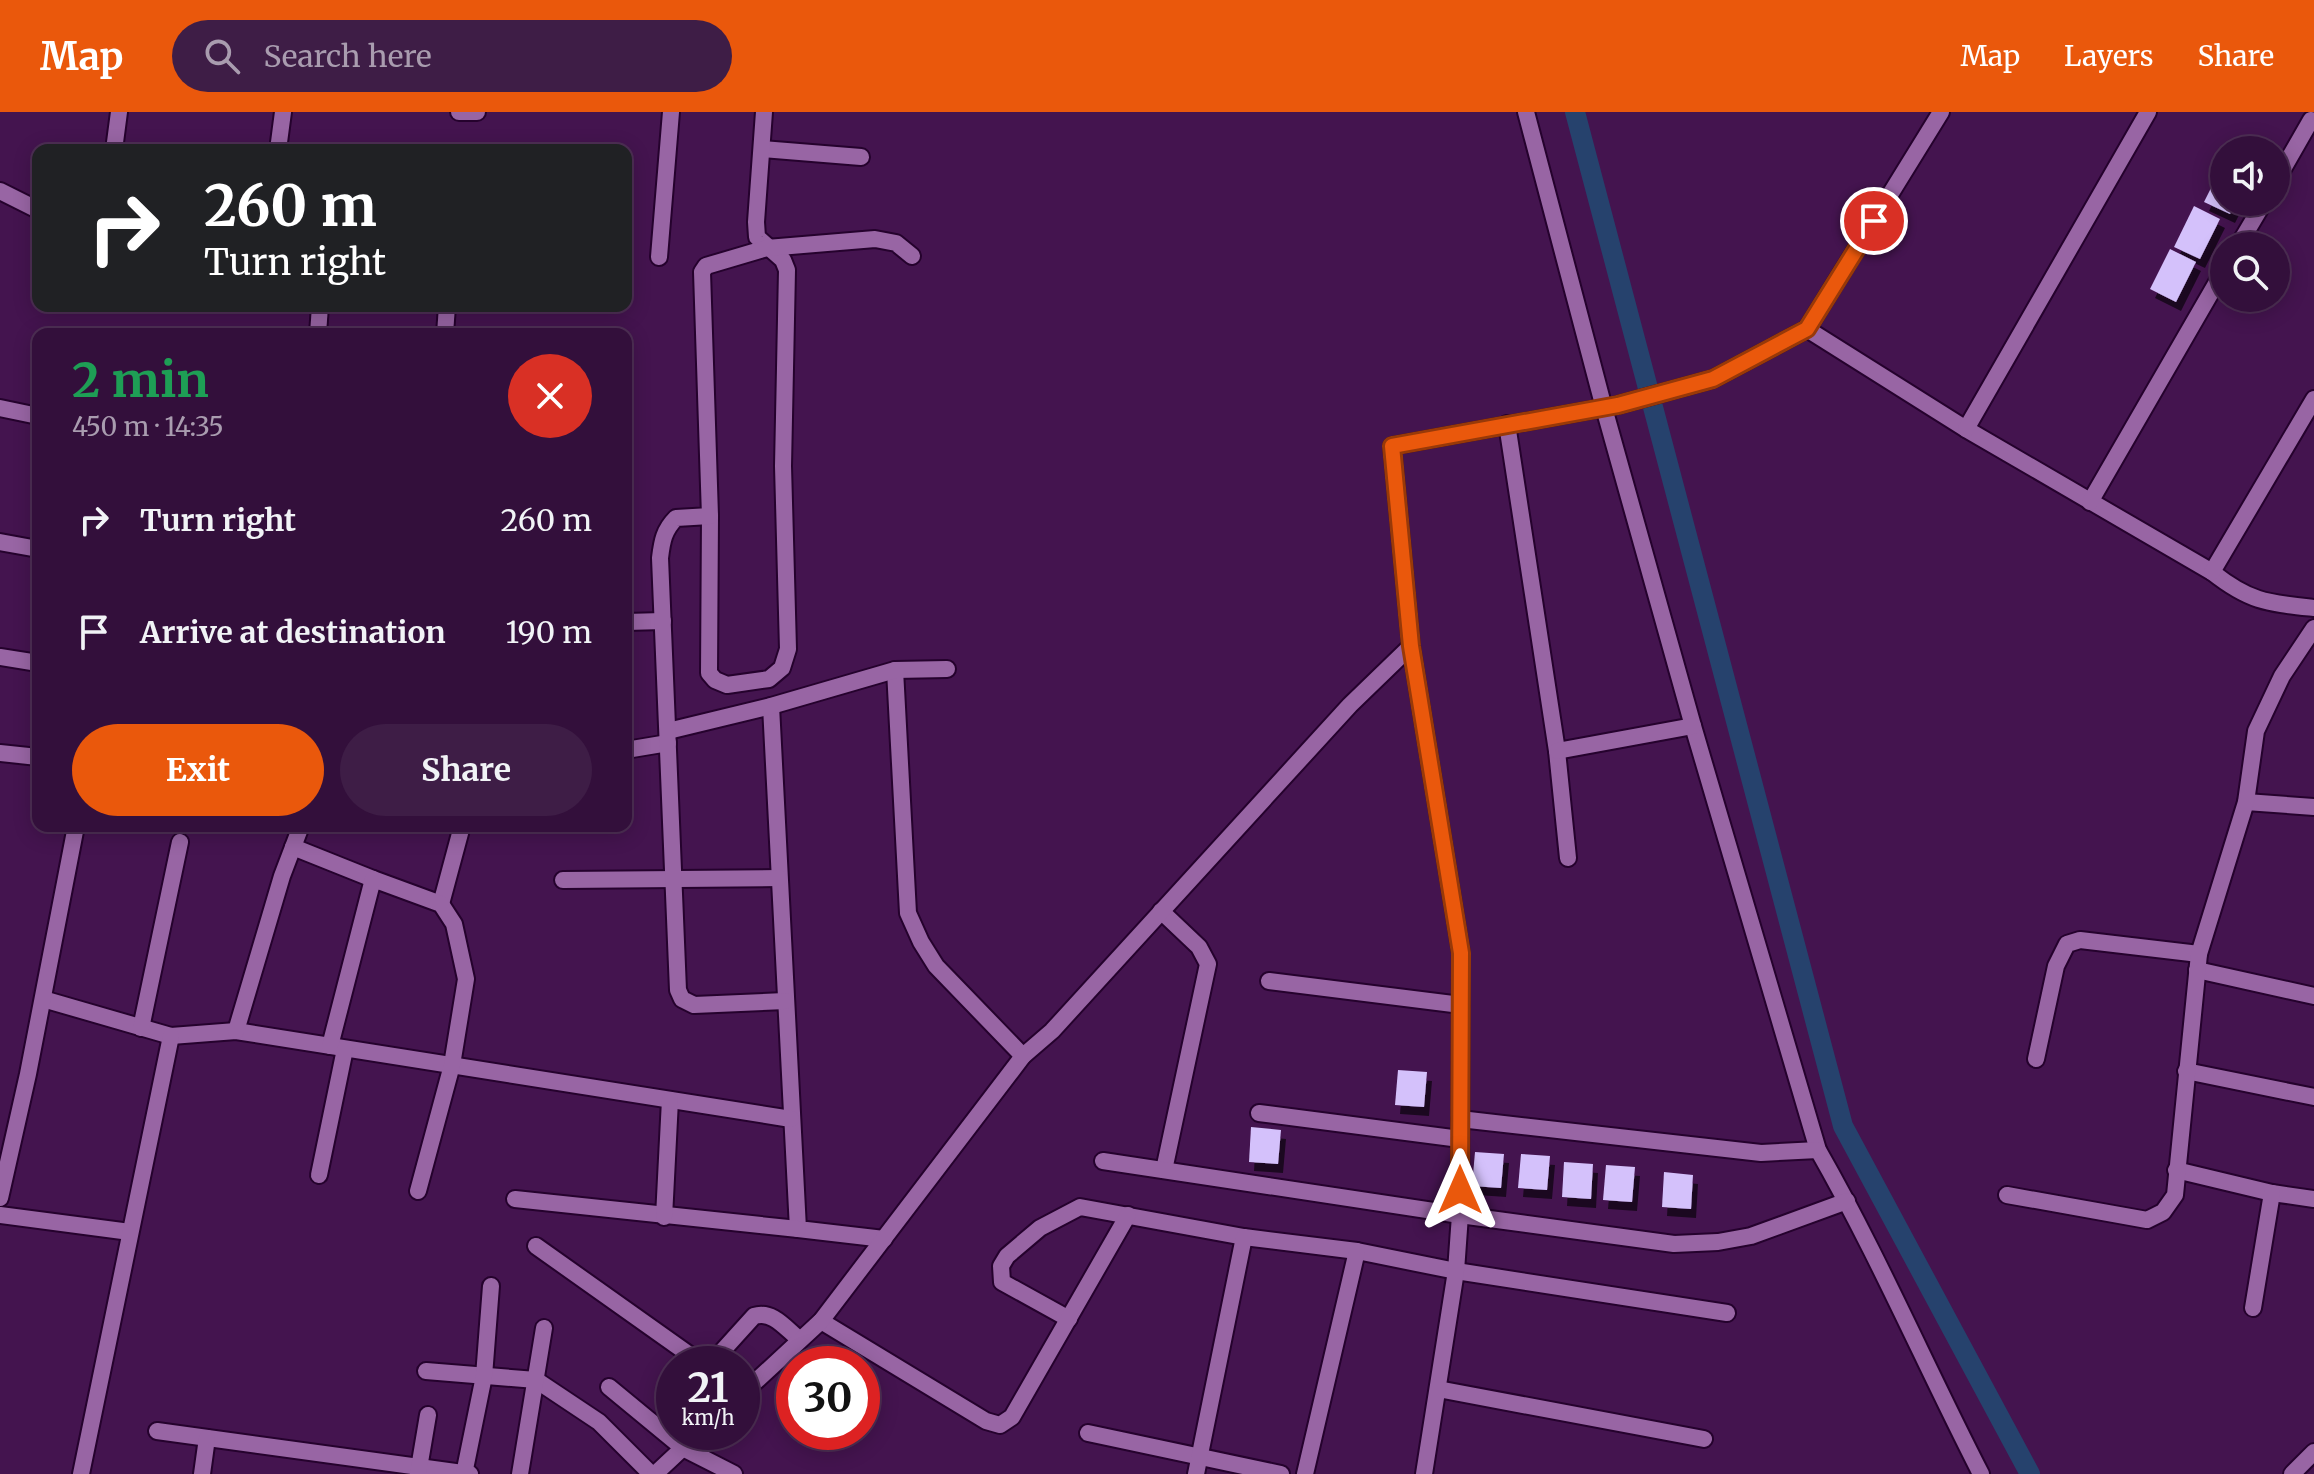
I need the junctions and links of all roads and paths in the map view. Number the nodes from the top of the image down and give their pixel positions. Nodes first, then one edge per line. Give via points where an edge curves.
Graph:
1 (119, 112) edge
2 (283, 112) edge
3 (459, 112) edge
4 (477, 112) edge
5 (671, 112) edge
6 (764, 112) edge
7 (1526, 112) edge
8 (1941, 112) edge
9 (2148, 112) edge
10 (2308, 118) edge
11 (115, 144) edge
12 (279, 144) edge
13 (762, 149) junction
14 (2290, 153) edge
15 (861, 157) dead end
16 (0, 191) edge
17 (32, 207) edge
18 (767, 248) junction
19 (912, 256) dead end
20 (659, 257) dead end
21 (2210, 294) edge
22 (1807, 329) junction
23 (2314, 399) edge
24 (1611, 406) junction
25 (0, 408) edge
26 (32, 415) edge
27 (1507, 424) junction
28 (1966, 429) junction
29 (2090, 502) junction
30 (710, 516) junction
31 (0, 542) edge
32 (32, 548) edge
33 (2212, 572) junction
34 (2314, 608) edge
35 (663, 621) junction
36 (632, 622) edge
37 (2314, 628) edge
38 (1411, 646) junction
39 (0, 657) edge
40 (32, 662) edge
41 (947, 669) dead end
42 (895, 670) junction
43 (771, 706) junction
44 (1693, 726) junction
45 (668, 737) junction
46 (632, 748) edge
47 (1557, 751) junction
48 (0, 753) edge
49 (32, 756) edge
50 (2246, 802) junction
51 (2314, 807) edge
52 (75, 832) edge
53 (299, 832) edge
54 (460, 832) edge
55 (180, 842) dead end
56 (293, 847) junction
57 (1568, 858) dead end
58 (779, 878) junction
59 (373, 879) junction
60 (673, 879) junction
61 (563, 880) dead end
62 (441, 904) junction
63 (1161, 911) junction
64 (2198, 962) junction
65 (1269, 981) dead end
66 (2314, 996) edge
67 (43, 999) junction
68 (785, 1001) junction
69 (1461, 1005) junction
70 (141, 1028) junction
71 (236, 1031) junction
72 (171, 1036) junction
73 (338, 1047) junction
74 (1023, 1056) junction
75 (2036, 1059) dead end
76 (452, 1065) junction
77 (2186, 1071) junction
78 (2314, 1097) edge
79 (670, 1100) junction
80 (1259, 1113) dead end
81 (791, 1119) junction
82 (1460, 1119) junction
83 (1460, 1139) junction
84 (1818, 1150) junction
85 (1103, 1161) dead end
86 (1164, 1170) junction
87 (2176, 1170) junction
88 (319, 1175) dead end
89 (418, 1191) dead end
90 (2272, 1193) junction
91 (2007, 1195) dead end
92 (0, 1198) edge
93 (515, 1199) dead end
94 (2314, 1199) edge
95 (1847, 1201) junction
96 (0, 1215) edge
97 (1128, 1215) junction
98 (1460, 1215) junction
99 (664, 1217) junction
100 (798, 1229) junction
101 (130, 1232) junction
102 (1244, 1237) junction
103 (884, 1239) junction
104 (536, 1246) dead end
105 (1357, 1251) junction
106 (1456, 1271) junction
107 (491, 1286) dead end
108 (2253, 1308) dead end
109 (1727, 1313) dead end
110 (1069, 1319) junction
111 (821, 1321) junction
112 (544, 1328) dead end
113 (800, 1340) junction
114 (426, 1371) dead end
115 (484, 1376) junction
116 (760, 1377) edge
117 (536, 1380) junction
118 (609, 1387) dead end
119 (1438, 1389) junction
120 (428, 1415) dead end
121 (656, 1426) edge
122 (157, 1431) dead end
123 (1088, 1433) dead end
124 (207, 1438) junction
125 (1704, 1439) dead end
126 (681, 1450) edge
127 (687, 1450) edge
128 (2314, 1452) edge
129 (1200, 1457) junction
130 (418, 1470) edge
131 (727, 1472) edge
132 (81, 1474) edge
133 (202, 1474) edge
134 (466, 1474) edge
135 (520, 1474) edge
136 (653, 1474) edge
137 (1196, 1474) edge
138 (1281, 1474) edge
139 (1305, 1474) edge
140 (1424, 1474) edge
141 (1981, 1474) edge
142 (2292, 1474) edge

1 - 11 street
2 - 12 street
3 - 4 street
5 - 20 street
6 - 13 street
7 - 24 street
8 - 22 street
9 - 28 street
10 - 14 street
13 - 15 street
13 - 18 street via 756,222 757,237
16 - 17 street
18 - 19 street via 875,239 896,243
18 - 30 street via 706,266 702,272
18 - 30 street via 787,270 783,466 788,649 782,668 769,679 727,685 709,673
21 - 29 street
22 - 24 street via 1713,379
22 - 28 street
23 - 33 street
24 - 27 street
24 - 44 street
25 - 26 street
27 - 38 street via 1392,446
27 - 47 street
28 - 29 street
29 - 33 street
30 - 35 street via 676,518 667,527 660,558
31 - 32 street
33 - 34 street via 2254,600
35 - 36 street
35 - 45 street
37 - 50 street via 2282,676 2256,731
38 - 63 street
38 - 69 street via 1461,953
39 - 40 street
41 - 42 street
42 - 43 street
42 - 74 street via 908,913 936,966
43 - 45 street
43 - 58 street
44 - 47 street
44 - 84 street
45 - 46 street
45 - 60 street
47 - 57 street
48 - 49 street
50 - 51 street
50 - 64 street
52 - 67 street
53 - 56 street
54 - 62 street
55 - 70 street
56 - 59 street
56 - 71 street
58 - 60 street
58 - 68 street
59 - 62 street
59 - 73 street
60 - 61 street
60 - 68 street via 682,999 694,1005
62 - 76 street via 454,924 466,979
63 - 74 street
63 - 86 street via 1199,947 1208,964
64 - 66 street
64 - 75 street via 2080,940 2067,944 2056,966
64 - 77 street
65 - 69 street
67 - 70 street
67 - 92 street
68 - 81 street
69 - 82 street
70 - 72 street
71 - 72 street
71 - 73 street
72 - 101 street
73 - 76 street
73 - 88 street
74 - 103 street
76 - 79 street
76 - 89 street
77 - 78 street
77 - 87 street
79 - 81 street
79 - 99 street
80 - 83 street
81 - 100 street
82 - 83 street
82 - 84 street via 1761,1153
83 - 98 street
84 - 95 street
85 - 86 street
86 - 98 street
87 - 90 street
87 - 91 street via 2175,1195 2163,1212 2147,1220
90 - 94 street
90 - 108 street
93 - 99 street
95 - 98 street via 1751,1236 1674,1244
95 - 141 street
96 - 101 street
97 - 102 street
97 - 110 street
97 - 110 street via 1080,1207 1040,1228 1001,1266 1002,1282
98 - 106 street
99 - 100 street
100 - 103 street
101 - 132 street
102 - 105 street
102 - 129 street
103 - 111 street
104 - 113 street via 701,1363 716,1358 754,1316 762,1314 771,1315
105 - 106 street
105 - 139 street
106 - 109 street
106 - 119 street
107 - 115 street
110 - 111 street via 1012,1417 1000,1425
111 - 113 street
112 - 117 street
113 - 116 street
114 - 115 street
115 - 117 street
115 - 134 street
117 - 135 street
117 - 136 street via 599,1422
118 - 121 street
119 - 125 street
119 - 140 street
120 - 130 street
122 - 124 street
123 - 129 street
124 - 130 street
124 - 133 street
126 - 136 street
127 - 131 street
128 - 142 street
129 - 137 street
129 - 138 street
130 - 134 street

